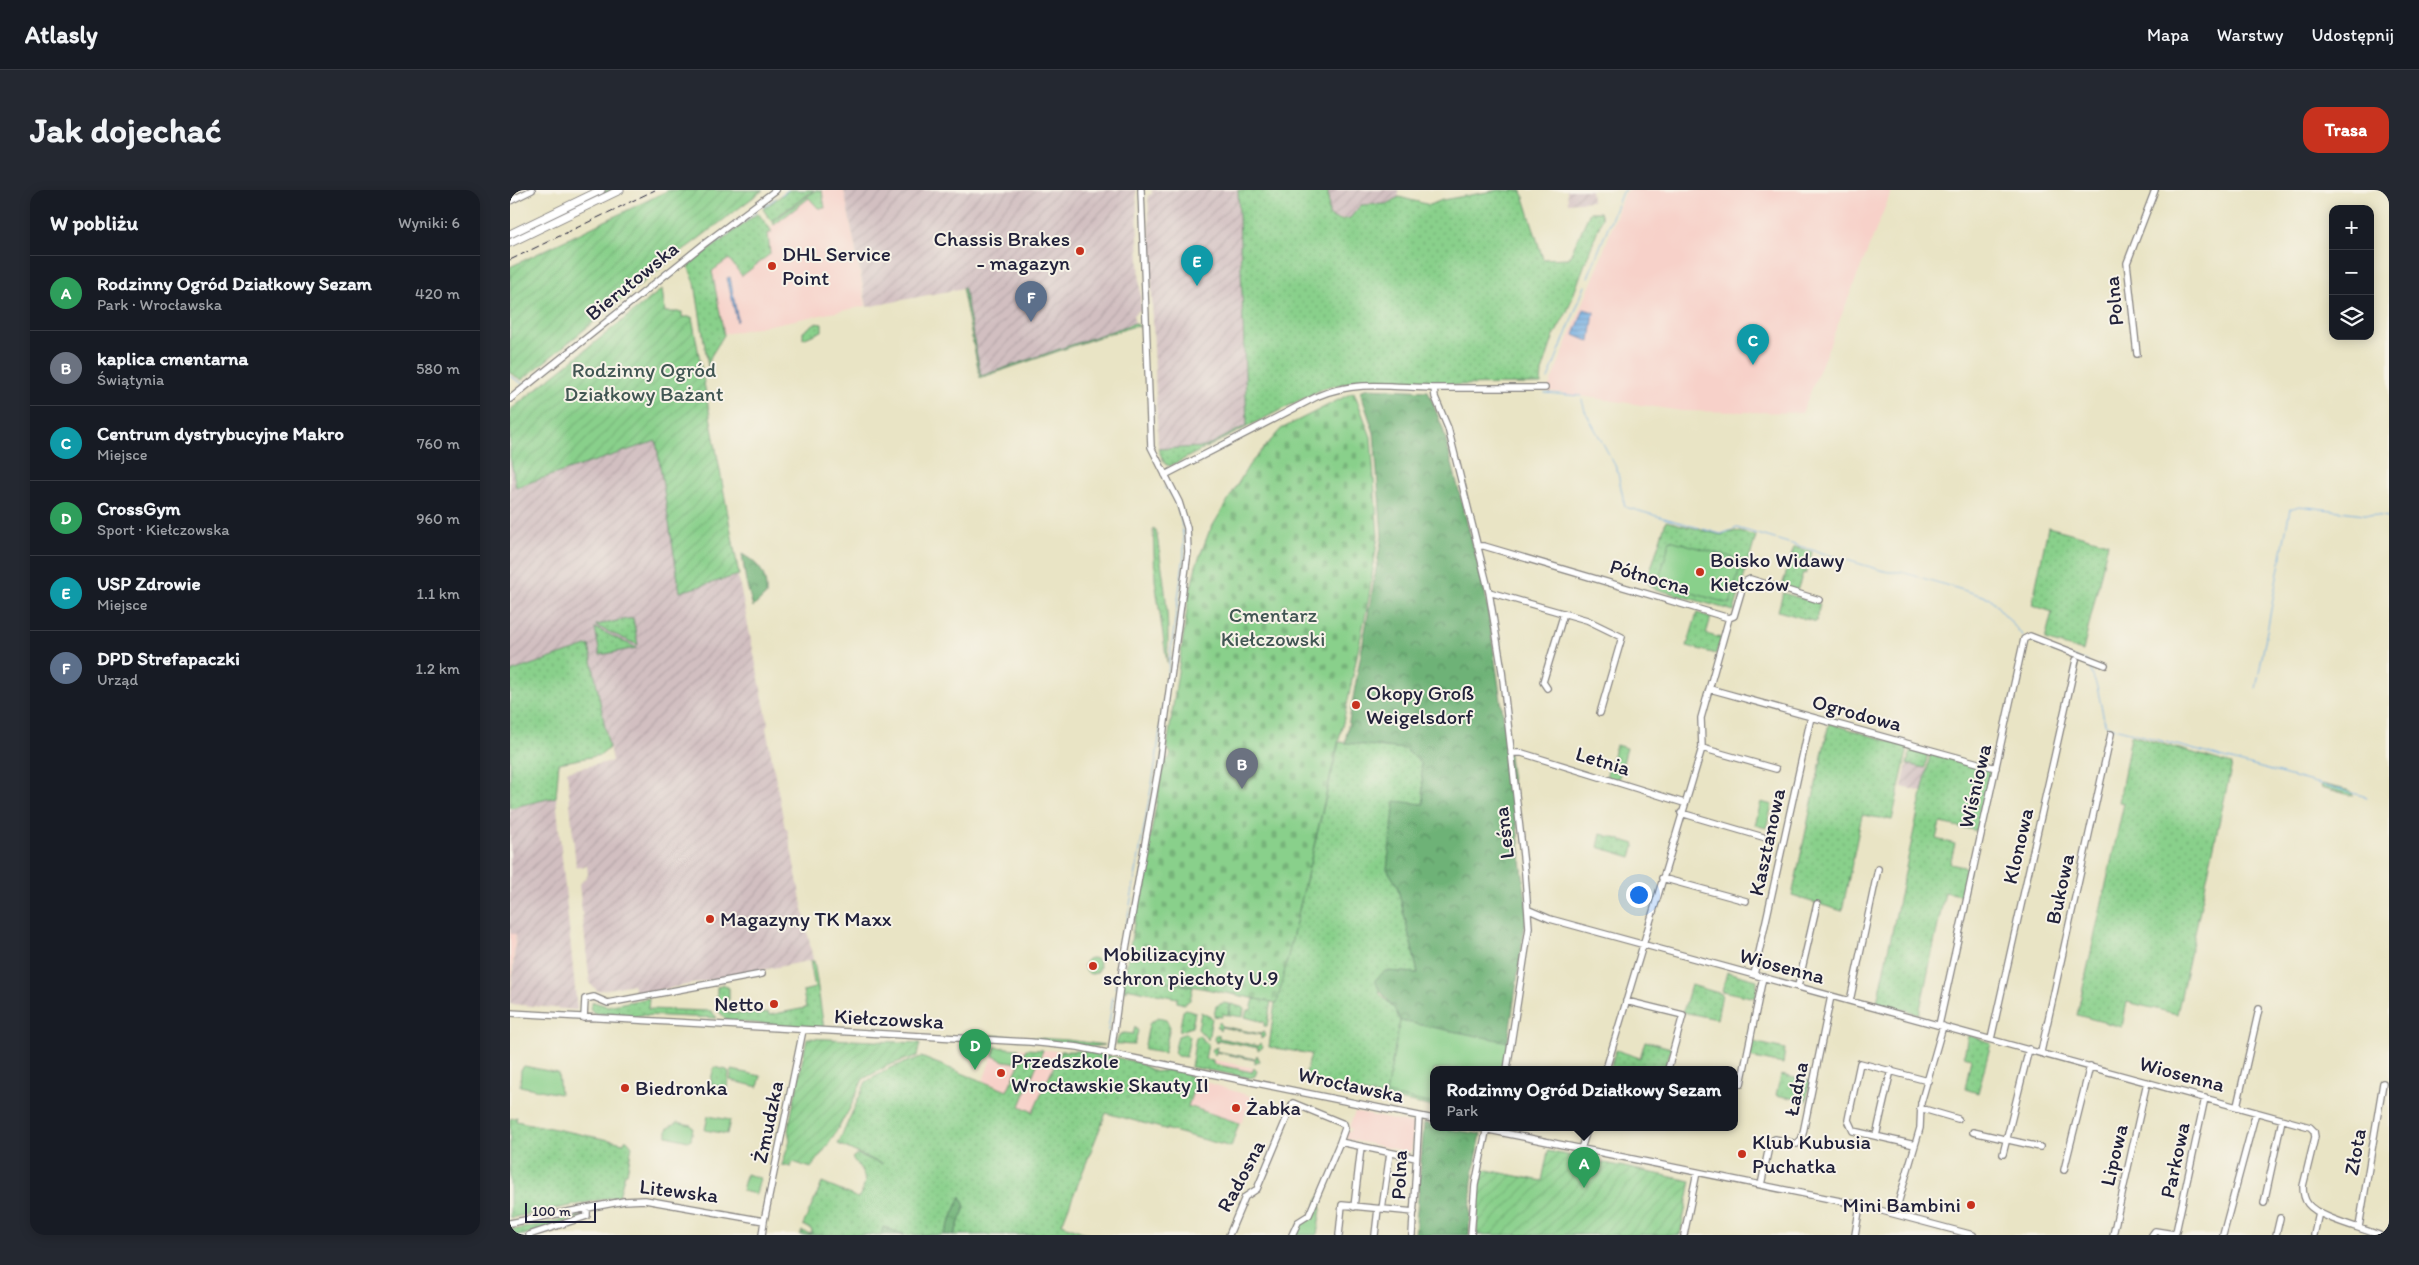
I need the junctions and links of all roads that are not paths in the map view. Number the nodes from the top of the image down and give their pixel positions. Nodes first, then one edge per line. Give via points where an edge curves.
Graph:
1 (532, 190) edge
2 (601, 190) edge
3 (620, 190) edge
4 (776, 190) edge
5 (1141, 190) edge
6 (2155, 190) edge
7 (510, 201) edge
8 (510, 234) edge
9 (510, 243) edge
10 (2137, 354) dead end
11 (1434, 388) junction
12 (1545, 388) dead end
13 (510, 399) edge
14 (1166, 475) junction
15 (1477, 546) junction
16 (1490, 592) junction
17 (1819, 600) dead end
18 (1564, 613) junction
19 (1729, 618) junction
20 (2076, 660) dead end
21 (2105, 665) dead end
22 (1546, 688) dead end
23 (1710, 689) junction
24 (1600, 713) dead end
25 (1811, 717) junction
26 (2111, 734) dead end
27 (1702, 748) junction
28 (1511, 752) junction
29 (1996, 768) junction
30 (1776, 769) dead end
31 (1684, 803) junction
32 (1682, 813) junction
33 (1763, 836) dead end
34 (1878, 868) dead end
35 (1662, 878) junction
36 (1746, 901) dead end
37 (1817, 904) dead end
38 (1529, 910) junction
39 (1642, 944) junction
40 (762, 974) dead end
41 (1754, 975) junction
42 (1763, 977) junction
43 (1798, 986) junction
44 (1831, 996) junction
45 (1626, 1001) junction
46 (1850, 1001) junction
47 (2259, 1009) dead end
48 (510, 1013) edge
49 (584, 1018) junction
50 (1941, 1025) junction
51 (802, 1030) junction
52 (1991, 1039) junction
53 (2029, 1049) junction
54 (2041, 1052) junction
55 (1111, 1053) junction
56 (1507, 1066) edge
57 (1607, 1066) edge
58 (1669, 1066) edge
59 (2090, 1066) junction
60 (1891, 1070) junction
61 (1928, 1080) junction
62 (2147, 1082) junction
63 (2383, 1083) dead end
64 (1262, 1084) joint
65 (1741, 1084) dead end
66 (2205, 1098) junction
67 (2237, 1106) junction
68 (1920, 1108) junction
69 (2256, 1112) junction
70 (1419, 1116) junction
71 (1430, 1118) edge
72 (1958, 1119) dead end
73 (2282, 1120) junction
74 (1485, 1131) edge
75 (1500, 1131) edge
76 (1587, 1131) edge
77 (1973, 1132) dead end
78 (1876, 1136) junction
79 (2007, 1140) junction
80 (1340, 1142) junction
81 (1915, 1145) junction
82 (1361, 1146) junction
83 (2040, 1147) dead end
84 (1581, 1149) junction
85 (1390, 1152) junction
86 (2003, 1154) dead end
87 (1416, 1158) junction
88 (2064, 1170) dead end
89 (1697, 1172) junction
90 (1761, 1185) junction
91 (2264, 1203) dead end
92 (1354, 1206) junction
93 (1860, 1206) junction
94 (587, 1208) junction
95 (1380, 1209) junction
96 (1414, 1212) junction
97 (2319, 1212) junction
98 (1895, 1214) junction
99 (2280, 1218) dead end
100 (764, 1221) junction
101 (510, 1223) edge
102 (2359, 1227) junction
103 (1947, 1232) edge
104 (528, 1235) edge
105 (762, 1235) edge
106 (1229, 1235) edge
107 (1292, 1235) edge
108 (1339, 1235) edge
109 (1375, 1235) edge
110 (1412, 1235) edge
111 (1471, 1235) edge
112 (1684, 1235) edge
113 (1855, 1235) edge
114 (1973, 1235) edge
115 (2112, 1235) edge
116 (2152, 1235) edge
117 (2223, 1235) edge
118 (2276, 1235) edge
119 (2314, 1235) edge
120 (2379, 1235) edge

1 - 7 street
2 - 8 main road
3 - 9 main road
4 - 13 street, Bierutowska
5 - 14 street via 1151,443
6 - 10 street, Polna via 2126,263
11 - 12 street
11 - 14 street via 1362,384 1332,390
11 - 15 street, Leśna
14 - 55 street via 1184,517 1188,552 1160,765 1125,954
15 - 16 street, Leśna
15 - 19 street, Północna
16 - 18 street
16 - 28 street, Leśna
17 - 19 street via 1750,579 1744,582 1734,616
18 - 22 street via 1543,682
18 - 24 street via 1622,636
19 - 23 street
20 - 52 street, Klonowa
21 - 29 street, Wiśniowa via 2026,637
23 - 25 street, Ogrodowa
23 - 27 street via 1701,718
25 - 29 street, Ogrodowa
25 - 41 street, Kasztanowa
26 - 54 street, Bukowa
27 - 30 street
27 - 31 street
28 - 31 street, Letnia
28 - 38 street, Leśna
29 - 50 street, Wiśniowa
31 - 32 street
32 - 33 street
32 - 35 street
34 - 46 street
35 - 36 street
35 - 39 street
37 - 43 street
38 - 39 street, Wiosenna via 1550,919
38 - 56 street, Leśna via 1528,941
39 - 41 street, Wiosenna
39 - 45 street
40 - 49 street via 608,1003 594,997 585,999
41 - 42 street, Wiosenna
42 - 43 street, Wiosenna
42 - 65 street
43 - 44 street, Wiosenna
44 - 46 street, Wiosenna
44 - 90 street, Ładna via 1802,1138 1797,1144 1775,1139 1770,1142
45 - 57 street
45 - 58 street via 1683,1015
46 - 50 street, Wiosenna
47 - 67 street, Wiosenna
48 - 49 street, Kiełczowska
49 - 51 street, Kiełczowska
50 - 52 street, Wiosenna
50 - 61 street, Wiśniowa
51 - 55 street, Kiełczowska via 1030,1042
51 - 100 street, Żmudzka
52 - 53 street, Wiosenna
53 - 54 street, Wiosenna
53 - 79 street
54 - 59 street, Wiosenna
55 - 64 street, Kiełczowska
59 - 62 street, Wiosenna
59 - 88 street
60 - 61 street
60 - 78 street
60 - 78 street via 1860,1063 1848,1120 1853,1131
61 - 68 street, Wiśniowa
62 - 66 street, Wiosenna
62 - 115 street, Lipowa
63 - 102 street, Złota
64 - 70 street, Wrocławska
66 - 67 street, Wiosenna
66 - 116 street, Parkowa via 2176,1232 2155,1231
67 - 69 street, Wiosenna
68 - 72 street
68 - 81 street, Wiśniowa via 1920,1128
69 - 73 street, Wiosenna
69 - 117 street
70 - 71 street, Wrocławska
70 - 87 street, Polna
73 - 91 street
73 - 97 street, Wiosenna via 2314,1131 2303,1193 2308,1204
74 - 111 street via 1475,1185
75 - 84 street
76 - 84 street
77 - 79 street
78 - 81 street
79 - 83 street
79 - 86 street
80 - 82 street
80 - 106 street, Radosna via 1344,1124 1293,1105 1257,1189 1245,1197
80 - 107 street via 1309,1215 1298,1222
81 - 98 street, Wiśniowa
82 - 85 street
82 - 92 street
84 - 89 street
85 - 87 street
85 - 95 street
87 - 96 street, Polna
89 - 90 street
89 - 112 street
90 - 93 street
92 - 95 street
92 - 108 street via 1342,1205
93 - 98 street
93 - 113 street
94 - 100 street, Litewska via 624,1201 657,1200
94 - 101 street, Litewska
94 - 104 street via 588,1216
95 - 96 street
95 - 109 street
96 - 110 street, Polna
97 - 102 street
97 - 119 street
98 - 103 street
99 - 118 street
100 - 105 street, Żmudzka
102 - 120 street
103 - 114 street

